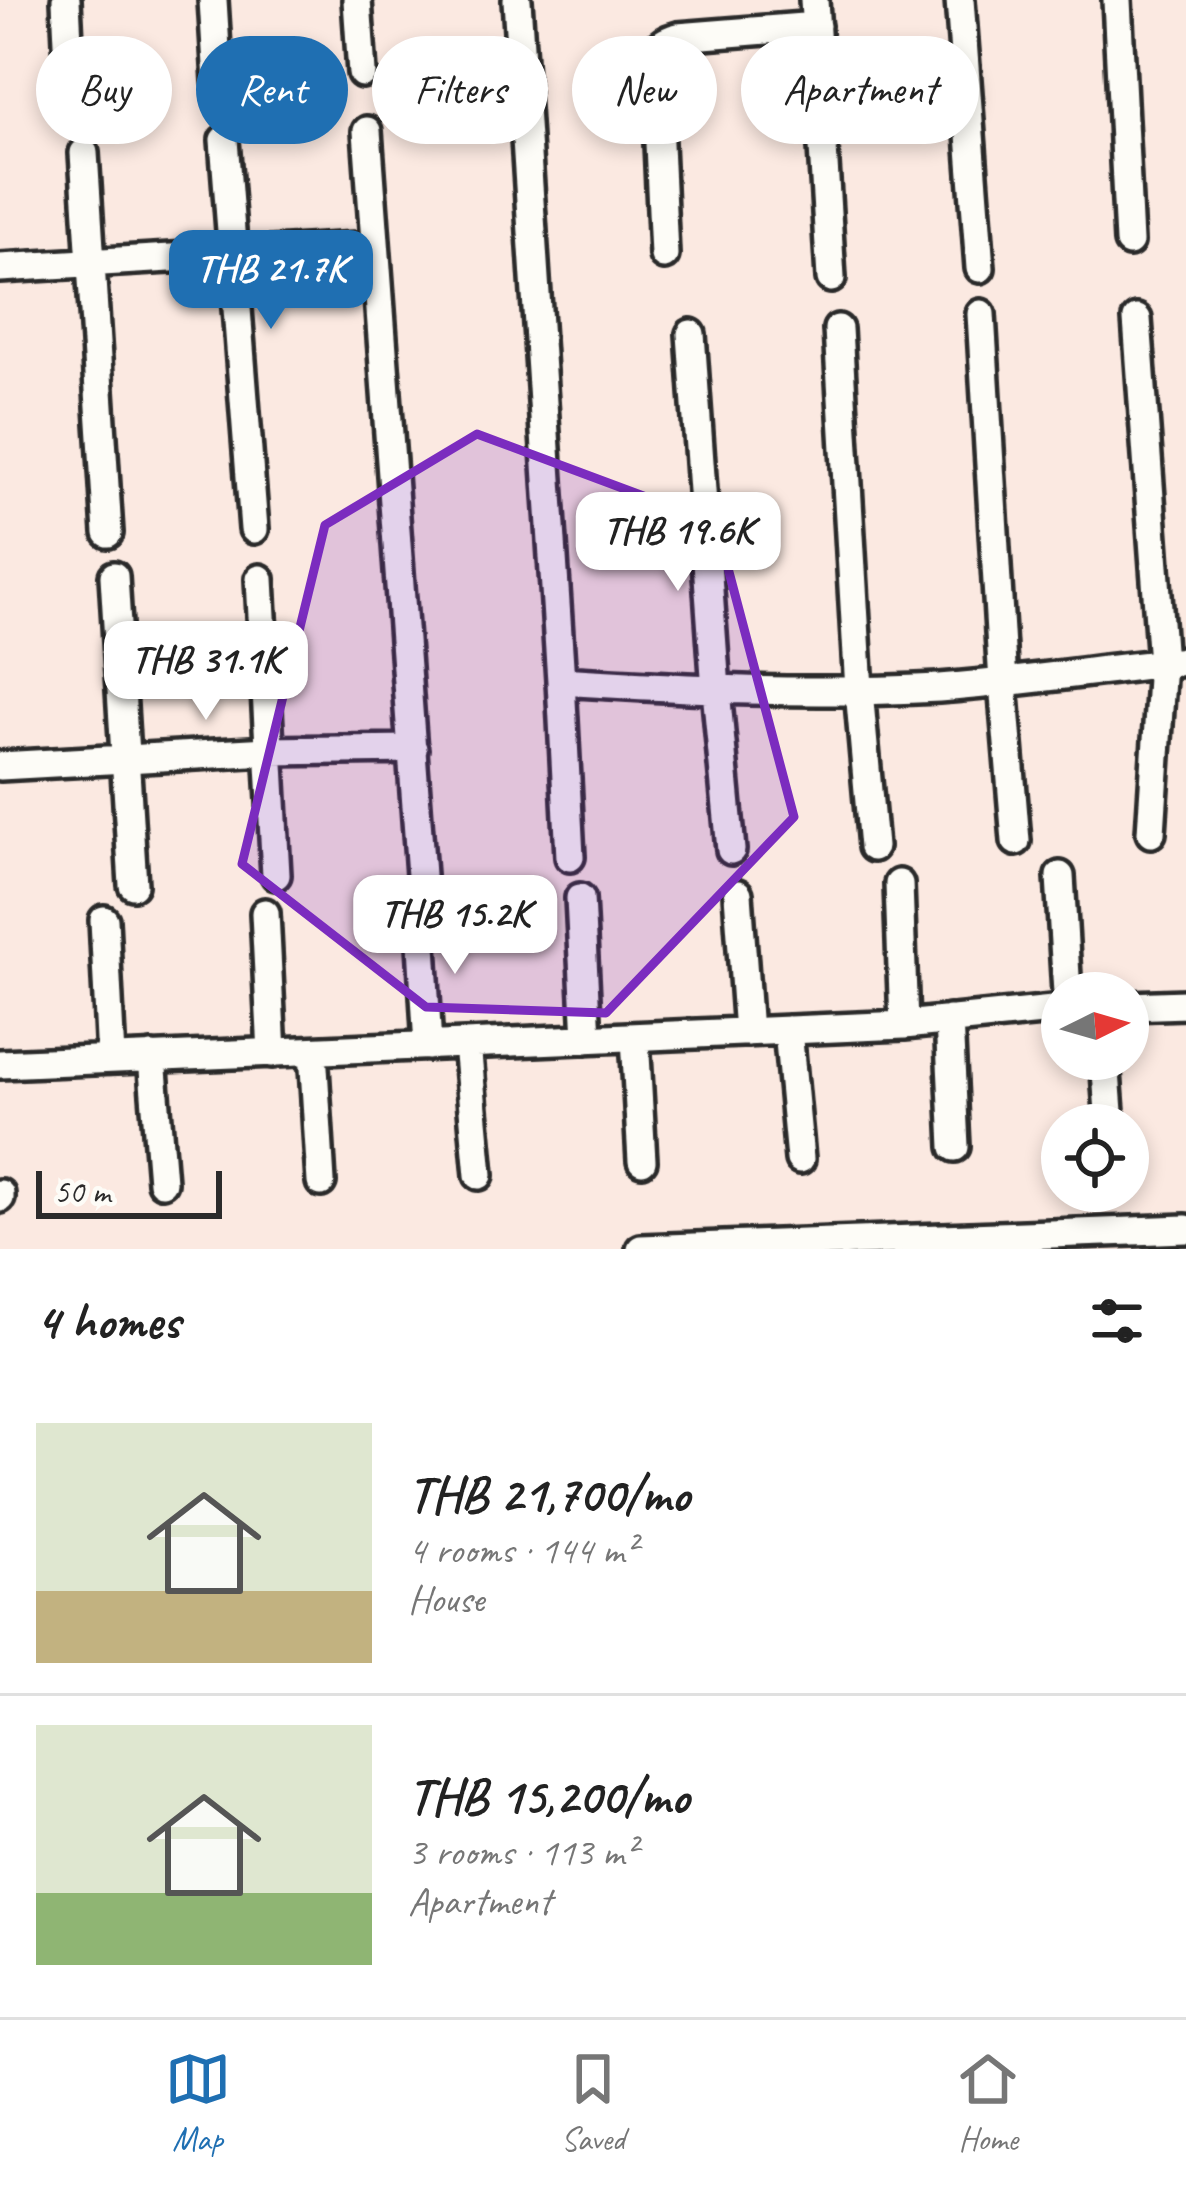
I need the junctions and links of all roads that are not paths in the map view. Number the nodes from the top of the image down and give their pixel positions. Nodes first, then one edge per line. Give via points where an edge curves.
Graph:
1 (66, 0) edge
2 (213, 0) edge
3 (357, 0) edge
4 (517, 0) edge
5 (960, 0) edge
6 (1117, 0) edge
7 (815, 13) edge
8 (68, 36) edge
9 (215, 36) edge
10 (362, 73) dead end
11 (368, 131) dead end
12 (224, 144) edge
13 (85, 153) dead end
14 (1129, 242) dead end
15 (375, 246) junction
16 (664, 255) dead end
17 (234, 256) junction
18 (89, 262) junction
19 (0, 268) edge
20 (980, 268) dead end
21 (831, 278) dead end
22 (981, 314) dead end
23 (1137, 319) dead end
24 (838, 329) dead end
25 (692, 334) dead end
26 (254, 530) dead end
27 (108, 533) dead end
28 (114, 576) dead end
29 (260, 579) dead end
30 (1174, 662) edge
31 (562, 681) junction
32 (1003, 683) junction
33 (716, 690) junction
34 (859, 690) junction
35 (413, 749) junction
36 (269, 751) junction
37 (124, 760) junction
38 (0, 766) edge
39 (1150, 833) dead end
40 (1016, 841) dead end
41 (873, 848) dead end
42 (731, 850) dead end
43 (570, 856) dead end
44 (276, 875) dead end
45 (421, 875) dead end
46 (1060, 877) dead end
47 (899, 884) dead end
48 (133, 885) dead end
49 (738, 894) dead end
50 (580, 898) dead end
51 (420, 911) dead end
52 (265, 913) dead end
53 (104, 920) dead end
54 (1066, 972) edge
55 (1186, 1004) edge
56 (1149, 1005) edge
57 (1041, 1011) edge
58 (949, 1020) junction
59 (904, 1024) junction
60 (788, 1030) junction
61 (748, 1032) junction
62 (635, 1037) junction
63 (587, 1039) junction
64 (467, 1044) junction
65 (428, 1046) junction
66 (313, 1051) junction
67 (272, 1053) junction
68 (152, 1058) junction
69 (111, 1059) junction
70 (0, 1064) edge
71 (955, 1148) dead end
72 (800, 1159) dead end
73 (642, 1161) dead end
74 (478, 1175) dead end
75 (162, 1182) dead end
76 (321, 1182) dead end
77 (1179, 1236) edge
78 (1007, 1242) edge
79 (861, 1245) edge
80 (703, 1248) edge
81 (641, 1249) edge

1 - 8 street
2 - 9 street
3 - 10 street
4 - 31 street
5 - 20 street
6 - 14 street
7 - 16 street via 658,47
7 - 21 street
11 - 15 street
12 - 17 street
13 - 18 street
15 - 17 street
15 - 35 street
17 - 18 street
17 - 26 street
18 - 19 street
18 - 27 street
22 - 32 street
23 - 30 street
24 - 34 street
25 - 33 street
28 - 37 street
29 - 36 street
30 - 32 street
30 - 39 street
31 - 33 street
31 - 43 street
32 - 34 street
32 - 40 street
33 - 34 street
33 - 42 street
34 - 41 street
35 - 36 street
35 - 45 street
36 - 37 street
36 - 44 street
37 - 38 street
37 - 48 street
46 - 54 street
47 - 59 street
49 - 61 street
50 - 63 street
51 - 65 street
52 - 67 street
53 - 69 street
55 - 56 street
57 - 58 street
58 - 59 street
58 - 71 street
59 - 60 street
60 - 61 street
60 - 72 street
61 - 62 street
62 - 63 street
62 - 73 street
63 - 64 street
64 - 65 street
64 - 74 street
65 - 66 street
66 - 67 street
66 - 76 street
67 - 68 street
68 - 69 street
68 - 75 street
69 - 70 street
77 - 78 street
78 - 79 street
79 - 80 street
80 - 81 street

